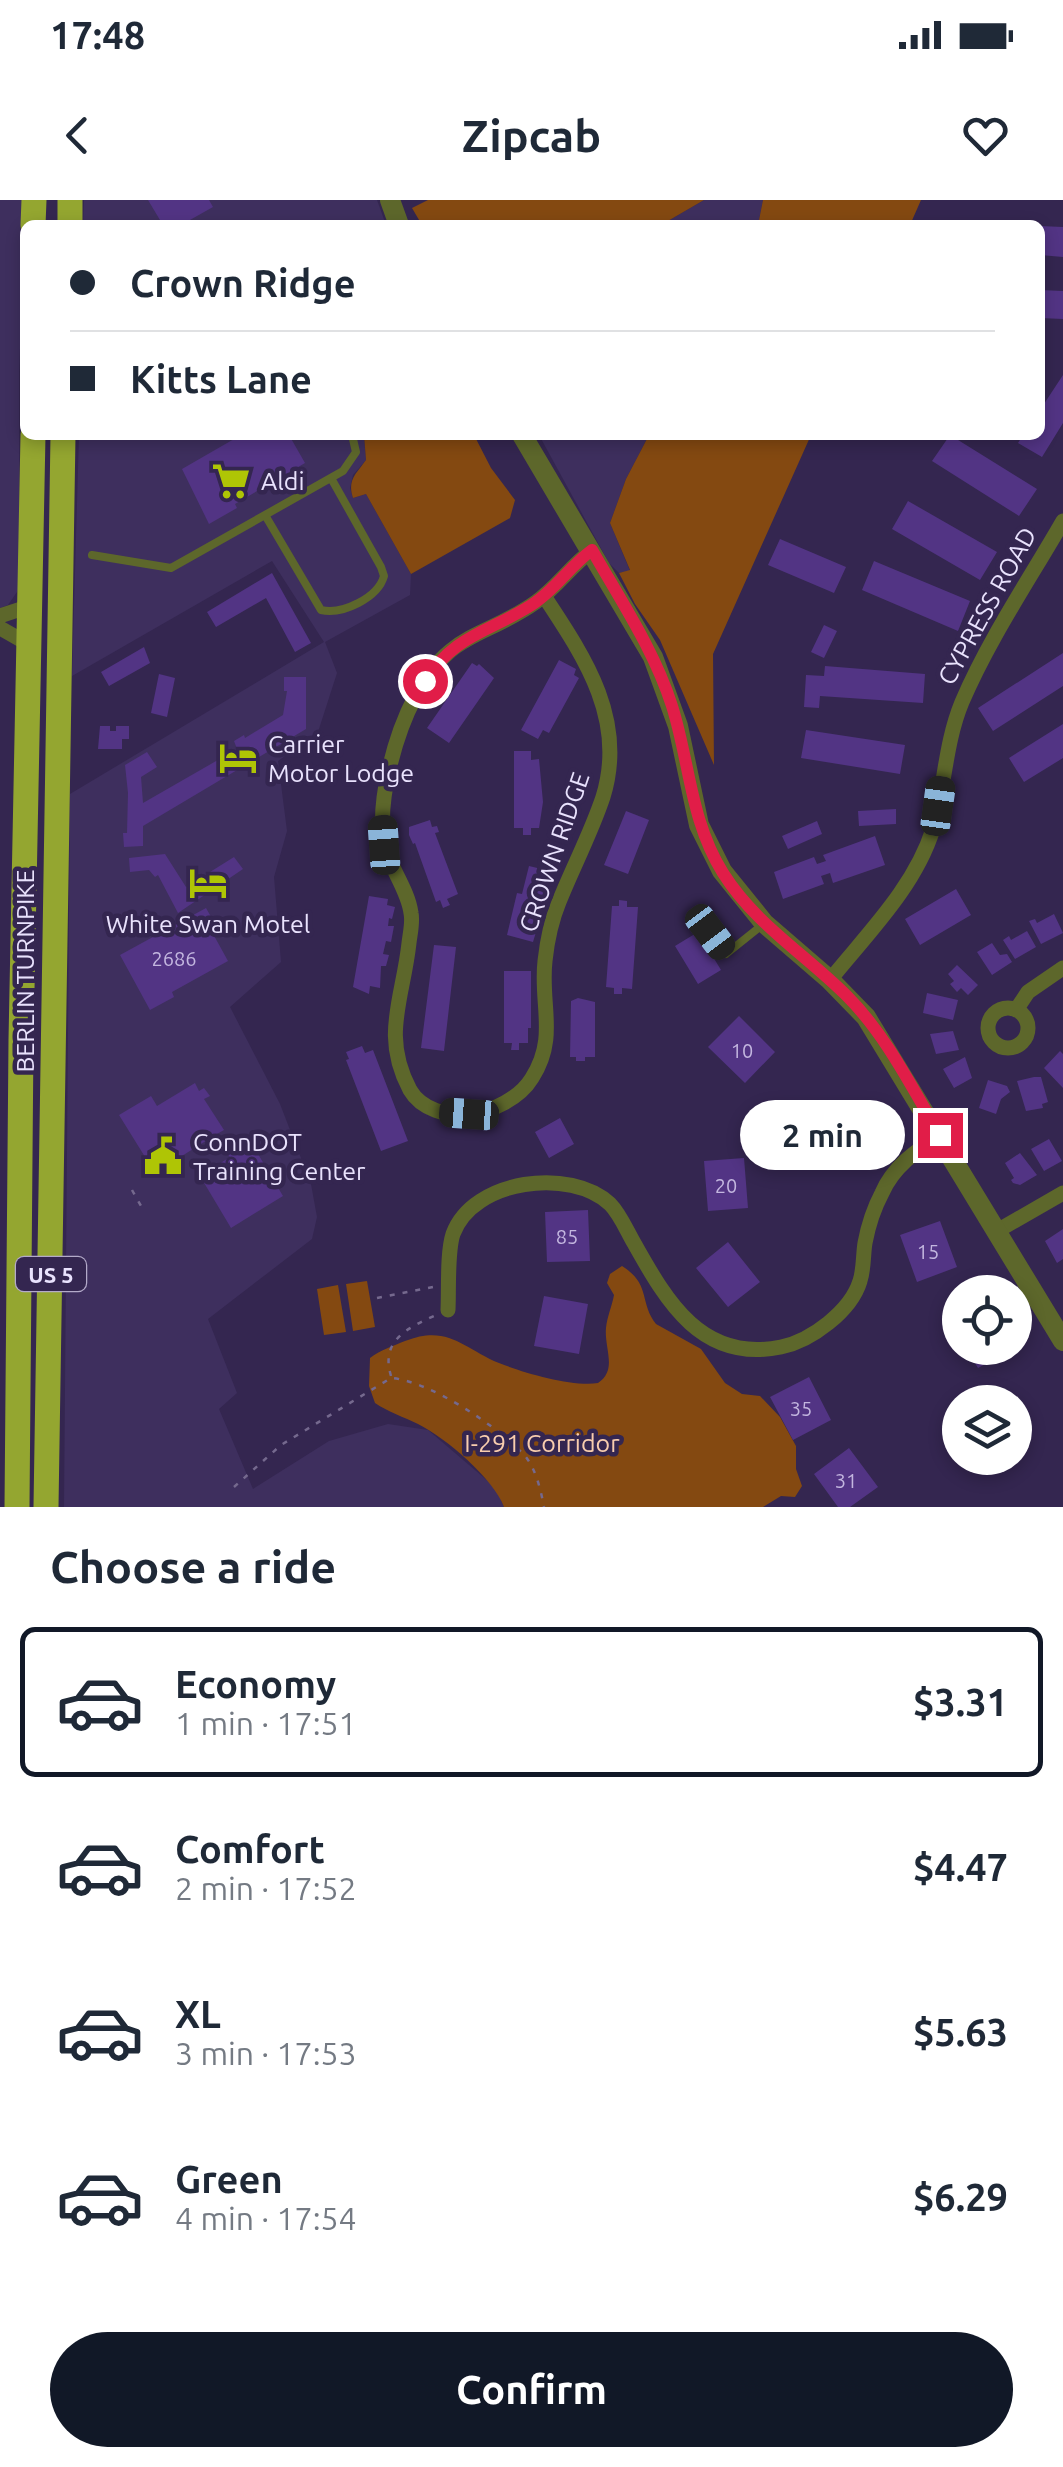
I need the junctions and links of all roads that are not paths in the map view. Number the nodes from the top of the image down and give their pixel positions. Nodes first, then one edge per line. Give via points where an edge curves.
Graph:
1 (33, 440) edge
2 (63, 440) edge
3 (354, 440) edge
4 (525, 440) edge
5 (331, 478) junction
6 (265, 515) junction
7 (1063, 521) edge
8 (592, 550) junction
9 (92, 554) dead end
10 (544, 596) junction
11 (30, 606) junction
12 (0, 616) edge
13 (0, 628) edge
14 (30, 645) junction
15 (30, 679) junction
16 (60, 694) junction
17 (764, 923) junction
18 (710, 932) dead end
19 (1063, 968) edge
20 (830, 980) junction
21 (1016, 1010) dead end
22 (21, 1040) junction
23 (56, 1041) junction
24 (940, 1135) junction
25 (1063, 1193) edge
26 (997, 1231) junction
27 (448, 1310) road end
28 (1063, 1341) edge
29 (17, 1507) edge
30 (46, 1507) edge

1 - 11 highway, BERLIN TURNPIKE / US 5
2 - 16 highway, BERLIN TURNPIKE / US 5
3 - 5 lane via 354,460
4 - 8 street
5 - 6 lane
5 - 6 lane via 381,567 384,576 375,592 339,611 321,610
6 - 9 lane via 171,568
7 - 20 street, CYPRESS ROAD via 962,701 924,853
8 - 10 street, CROWN RIDGE
8 - 17 street via 662,679 704,836
10 - 10 street, CROWN RIDGE via 458,643 436,664 414,698 390,766 384,845 412,914 393,1028 398,1067 414,1098 438,1112 469,1114 505,1104 531,1081 548,1048 545,962 557,907 608,779 602,696
11 - 12 street
11 - 14 highway, BERLIN TURNPIKE / US 5
13 - 14 street
14 - 15 highway, BERLIN TURNPIKE / US 5
15 - 16 highway via 48,680
15 - 22 highway, BERLIN TURNPIKE / US 5
16 - 23 highway, BERLIN TURNPIKE / US 5
17 - 18 lane via 726,954
17 - 20 street
19 - 21 street via 1028,992
20 - 24 street via 880,1037
22 - 23 highway
22 - 29 highway, BERLIN TURNPIKE / US 5
23 - 30 highway, BERLIN TURNPIKE / US 5
24 - 26 street
24 - 27 street via 887,1182 866,1239 860,1282 842,1309 783,1347 742,1348 708,1338 662,1292 613,1206 589,1188 560,1182 497,1192 467,1212 453,1234
25 - 26 street
26 - 28 street

